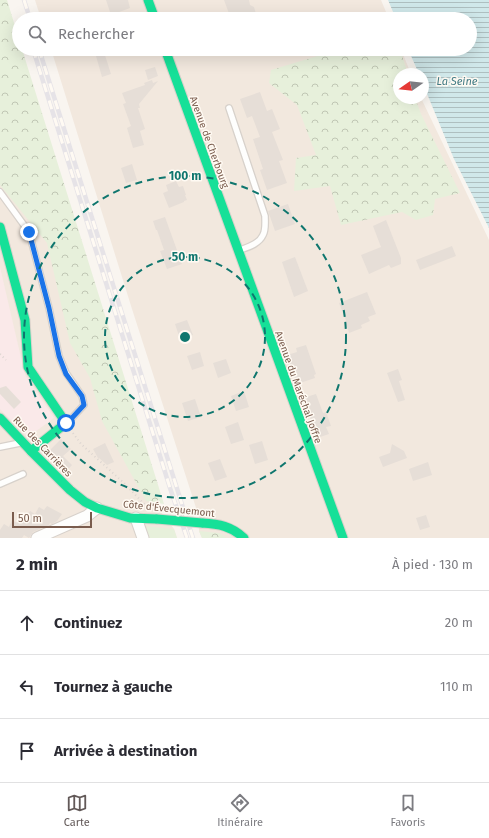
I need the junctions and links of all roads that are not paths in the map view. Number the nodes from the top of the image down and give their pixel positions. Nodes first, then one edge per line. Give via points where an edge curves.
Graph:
1 (148, 0) edge
2 (152, 12) edge
3 (168, 56) edge
4 (229, 108) dead end
5 (0, 192) edge
6 (0, 227) edge
7 (236, 247) junction
8 (0, 418) edge
9 (66, 423) junction
10 (23, 442) junction
11 (0, 447) edge
12 (31, 451) junction
13 (23, 474) dead end
14 (0, 484) edge
15 (70, 490) joint
16 (97, 508) junction
17 (136, 518) junction
18 (36, 538) edge
19 (143, 538) edge
20 (244, 538) edge
21 (343, 538) edge

1 - 2 street
3 - 7 street, Avenue de Cherbourg
4 - 7 lane via 265,216 263,236 251,247
5 - 9 lane via 29,232 59,356 66,374 82,396 84,405
6 - 9 street via 25,320 28,367
7 - 21 street, Avenue du Maréchal Joffre
8 - 10 street, Rue des Carrières
9 - 12 street
10 - 11 lane
10 - 12 street, Rue des Carrières
12 - 15 street, Rue des Carrières
13 - 14 lane
15 - 16 street, Côte d'Évecquemont
16 - 17 street, Côte d'Évecquemont
16 - 18 street via 87,516
17 - 19 street
17 - 20 street, Côte d'Évecquemont, bridge via 224,526 235,530

